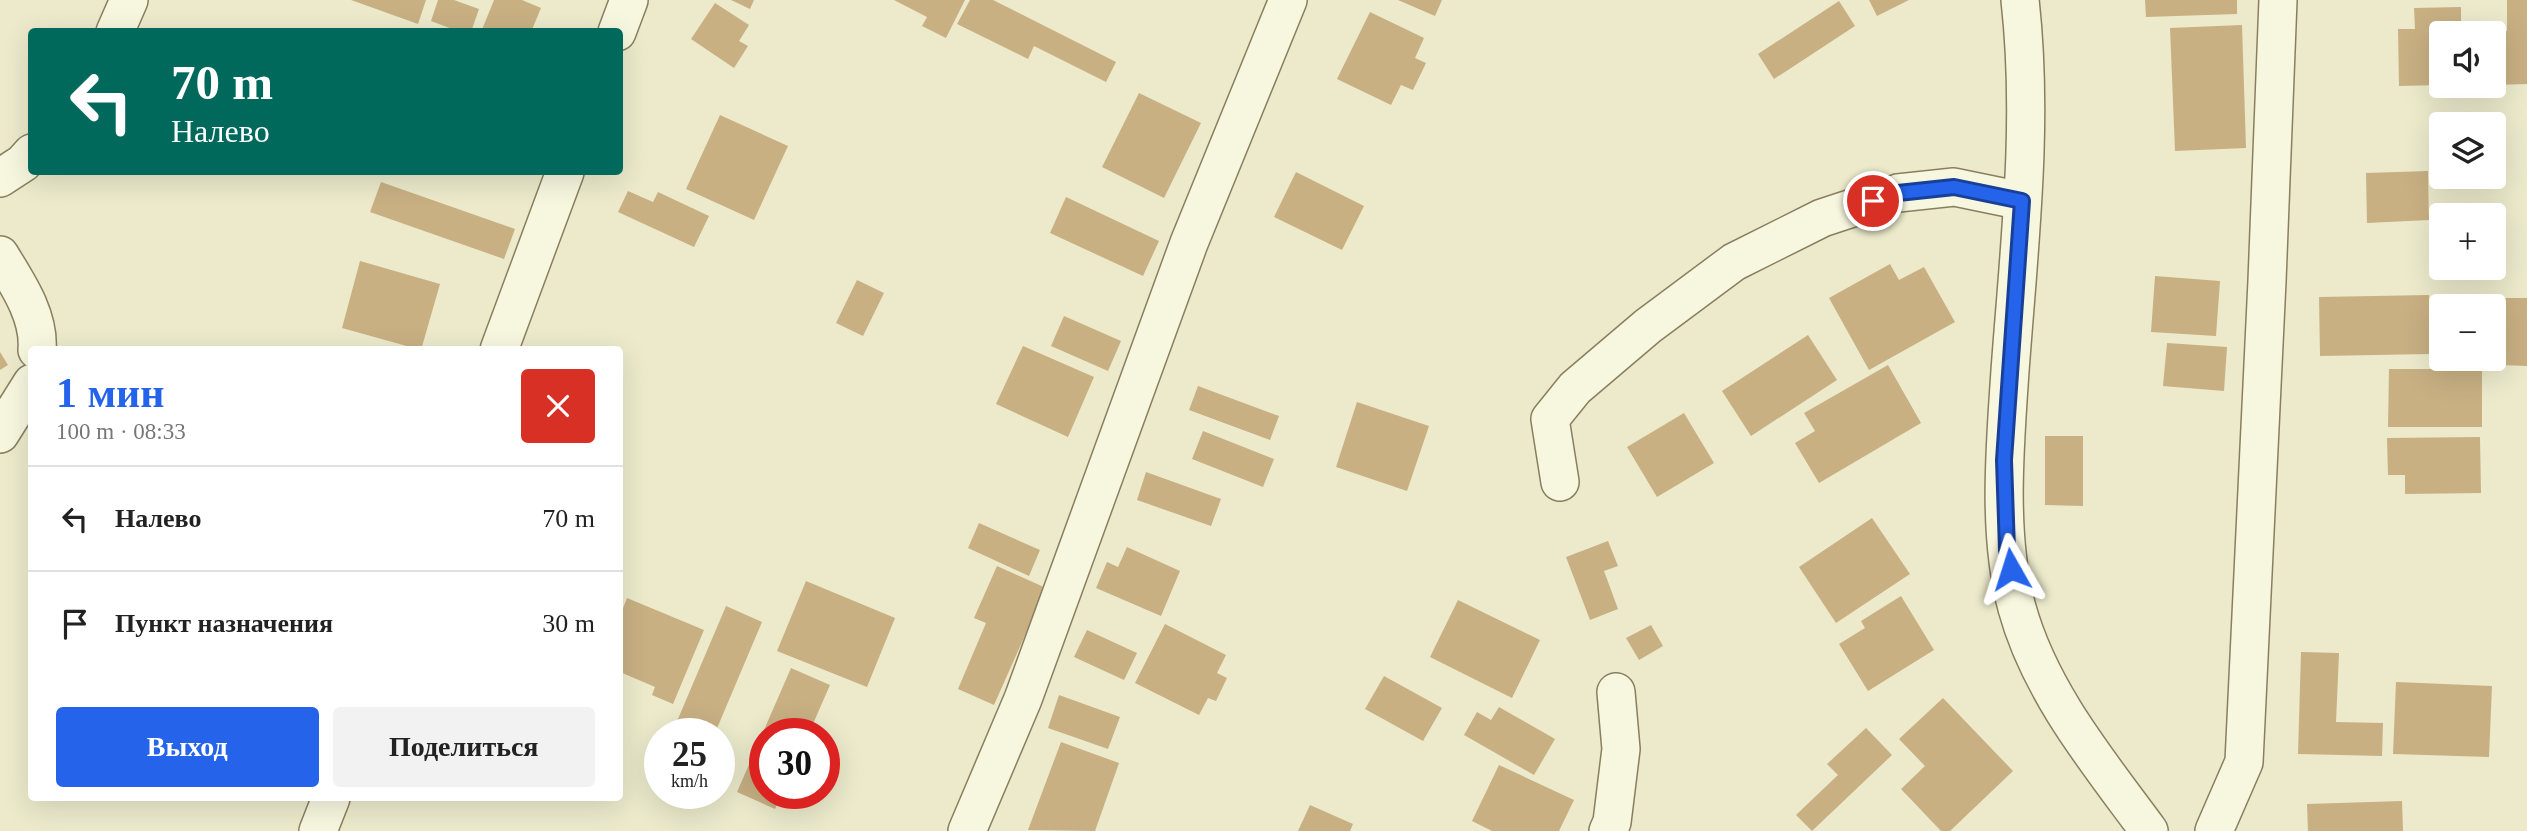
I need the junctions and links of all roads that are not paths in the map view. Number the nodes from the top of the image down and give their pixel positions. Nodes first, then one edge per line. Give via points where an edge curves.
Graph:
1 (129, 0) edge
2 (629, 0) edge
3 (1288, 0) edge
4 (2020, 0) edge
5 (2278, 0) edge
6 (117, 28) edge
7 (618, 28) edge
8 (28, 157) edge
9 (564, 175) edge
10 (0, 178) edge
11 (2022, 201) junction
12 (0, 255) edge
13 (37, 346) edge
14 (500, 346) edge
15 (28, 389) edge
16 (0, 434) edge
17 (1560, 482) dead end
18 (1616, 692) dead end
19 (330, 801) edge
20 (318, 831) edge
21 (967, 831) edge
22 (1608, 831) edge
23 (2148, 831) edge
24 (2214, 831) edge

1 - 6 street
2 - 7 street
3 - 21 street via 1189,243 1023,699
4 - 11 street via 2028,99
5 - 24 street via 2244,762
8 - 10 street
9 - 14 street
11 - 17 street via 1954,187 1898,193 1822,218 1734,262 1648,326 1558,408 1550,419
11 - 23 street via 2004,460 2007,550 2017,608 2041,673
12 - 13 street via 27,302
15 - 16 street
18 - 22 street via 1621,749
19 - 20 street

